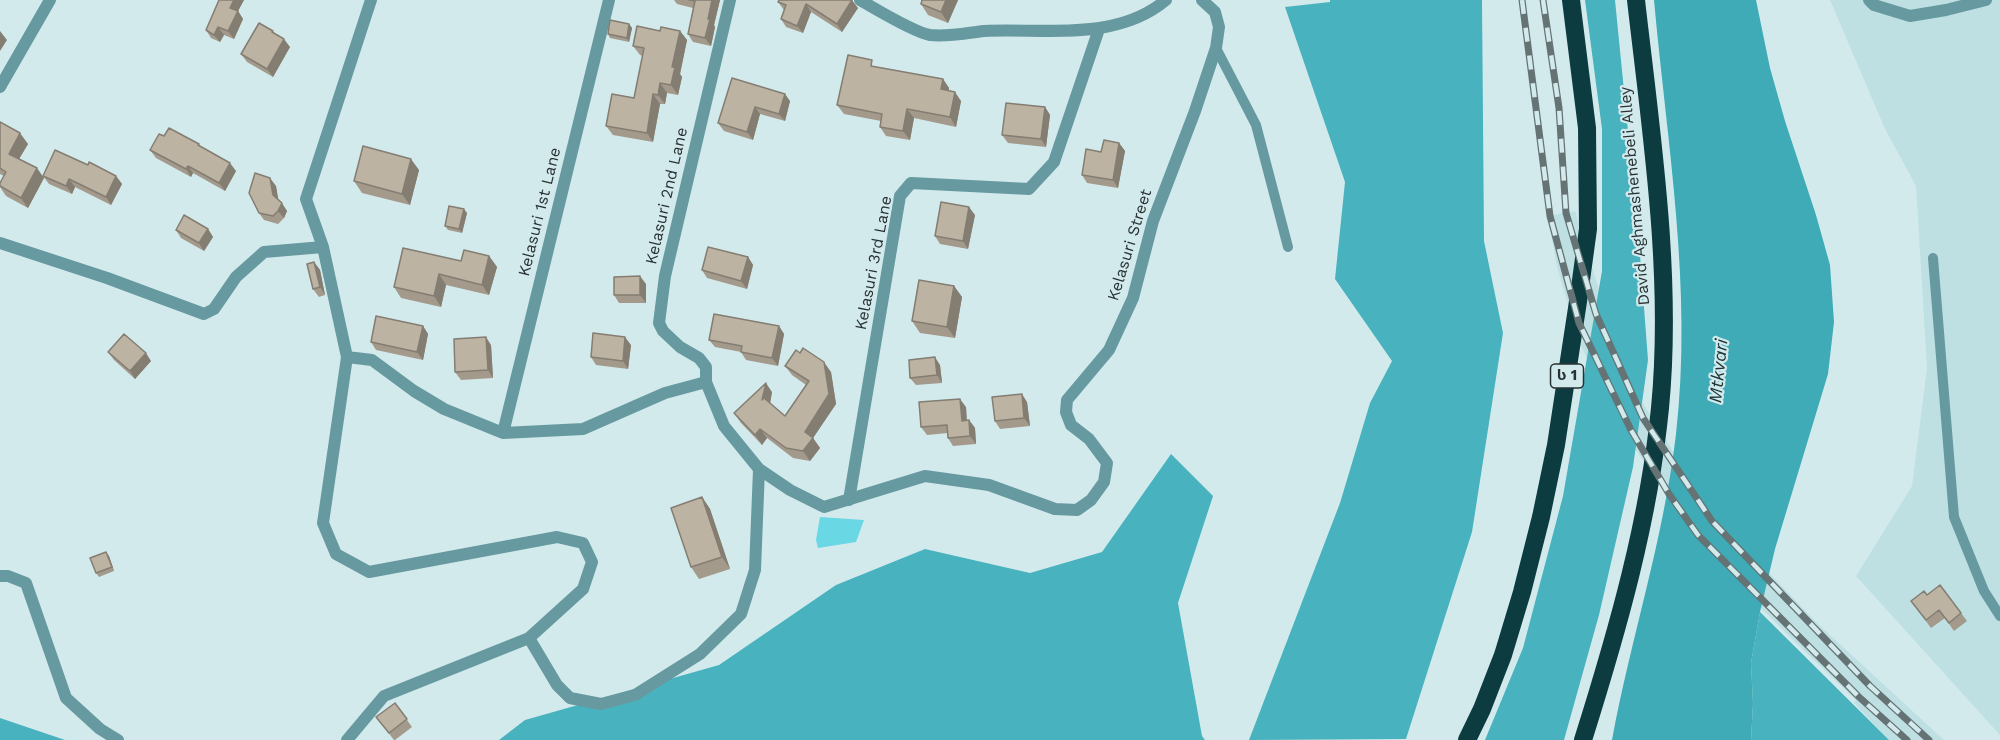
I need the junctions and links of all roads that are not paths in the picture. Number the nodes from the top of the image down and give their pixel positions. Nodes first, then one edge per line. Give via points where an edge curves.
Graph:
1 (50, 0) edge
2 (371, 0) edge
3 (609, 0) edge
4 (730, 0) edge
5 (860, 0) edge
6 (1166, 0) edge
7 (1202, 0) edge
8 (1571, 0) edge
9 (1636, 0) edge
10 (1869, 0) edge
11 (1986, 0) edge
12 (1099, 29) junction
13 (1216, 48) junction
14 (0, 87) edge
15 (0, 243) edge
16 (323, 247) junction
17 (1288, 247) dead end
18 (1933, 258) dead end
19 (347, 357) junction
20 (706, 382) junction
21 (503, 433) junction
22 (759, 469) junction
23 (849, 500) junction
24 (0, 576) edge
25 (2000, 616) edge
26 (529, 638) junction
27 (118, 740) edge
28 (347, 740) edge
29 (1467, 740) edge
30 (1583, 740) edge

1 - 14 street
2 - 16 street via 306,199
3 - 21 street, Kelasuri 1st Lane
4 - 20 street, Kelasuri 2nd Lane via 665,276 659,323 680,348 699,358 706,368
5 - 12 street via 928,35
6 - 12 street via 1146,14
7 - 13 street, Kelasuri Street via 1215,12 1219,27
8 - 29 highway, ს 1 via 1587,128 1588,229 1579,295 1556,446 1527,571 1503,656
9 - 30 highway, David Aghmashenebeli Alley via 1664,290 1660,407 1648,489 1628,581
10 - 11 street via 1910,16
12 - 23 street, Kelasuri 3rd Lane via 1054,162 1029,189 911,183 900,196
13 - 17 lane via 1256,125
13 - 23 street, Kelasuri Street via 1153,221 1133,298 1109,350 1067,400 1071,425 1089,439 1107,463 1104,482 1091,500 1077,510 1055,509 989,485 925,476
15 - 16 street via 204,314 214,309 236,277 264,252
16 - 19 street
18 - 25 lane via 1954,517 1984,591
19 - 21 street via 372,360 444,408
19 - 26 street via 323,523 336,554 369,572 557,537 583,543 592,562 583,589
20 - 21 street via 665,393 584,429
20 - 22 street, Kelasuri Street via 724,426
22 - 23 street, Kelasuri Street via 824,507
22 - 26 street via 755,570 741,614 700,654 635,695 601,704 570,698 557,685
24 - 27 street via 26,583 66,698
26 - 28 street via 384,696

